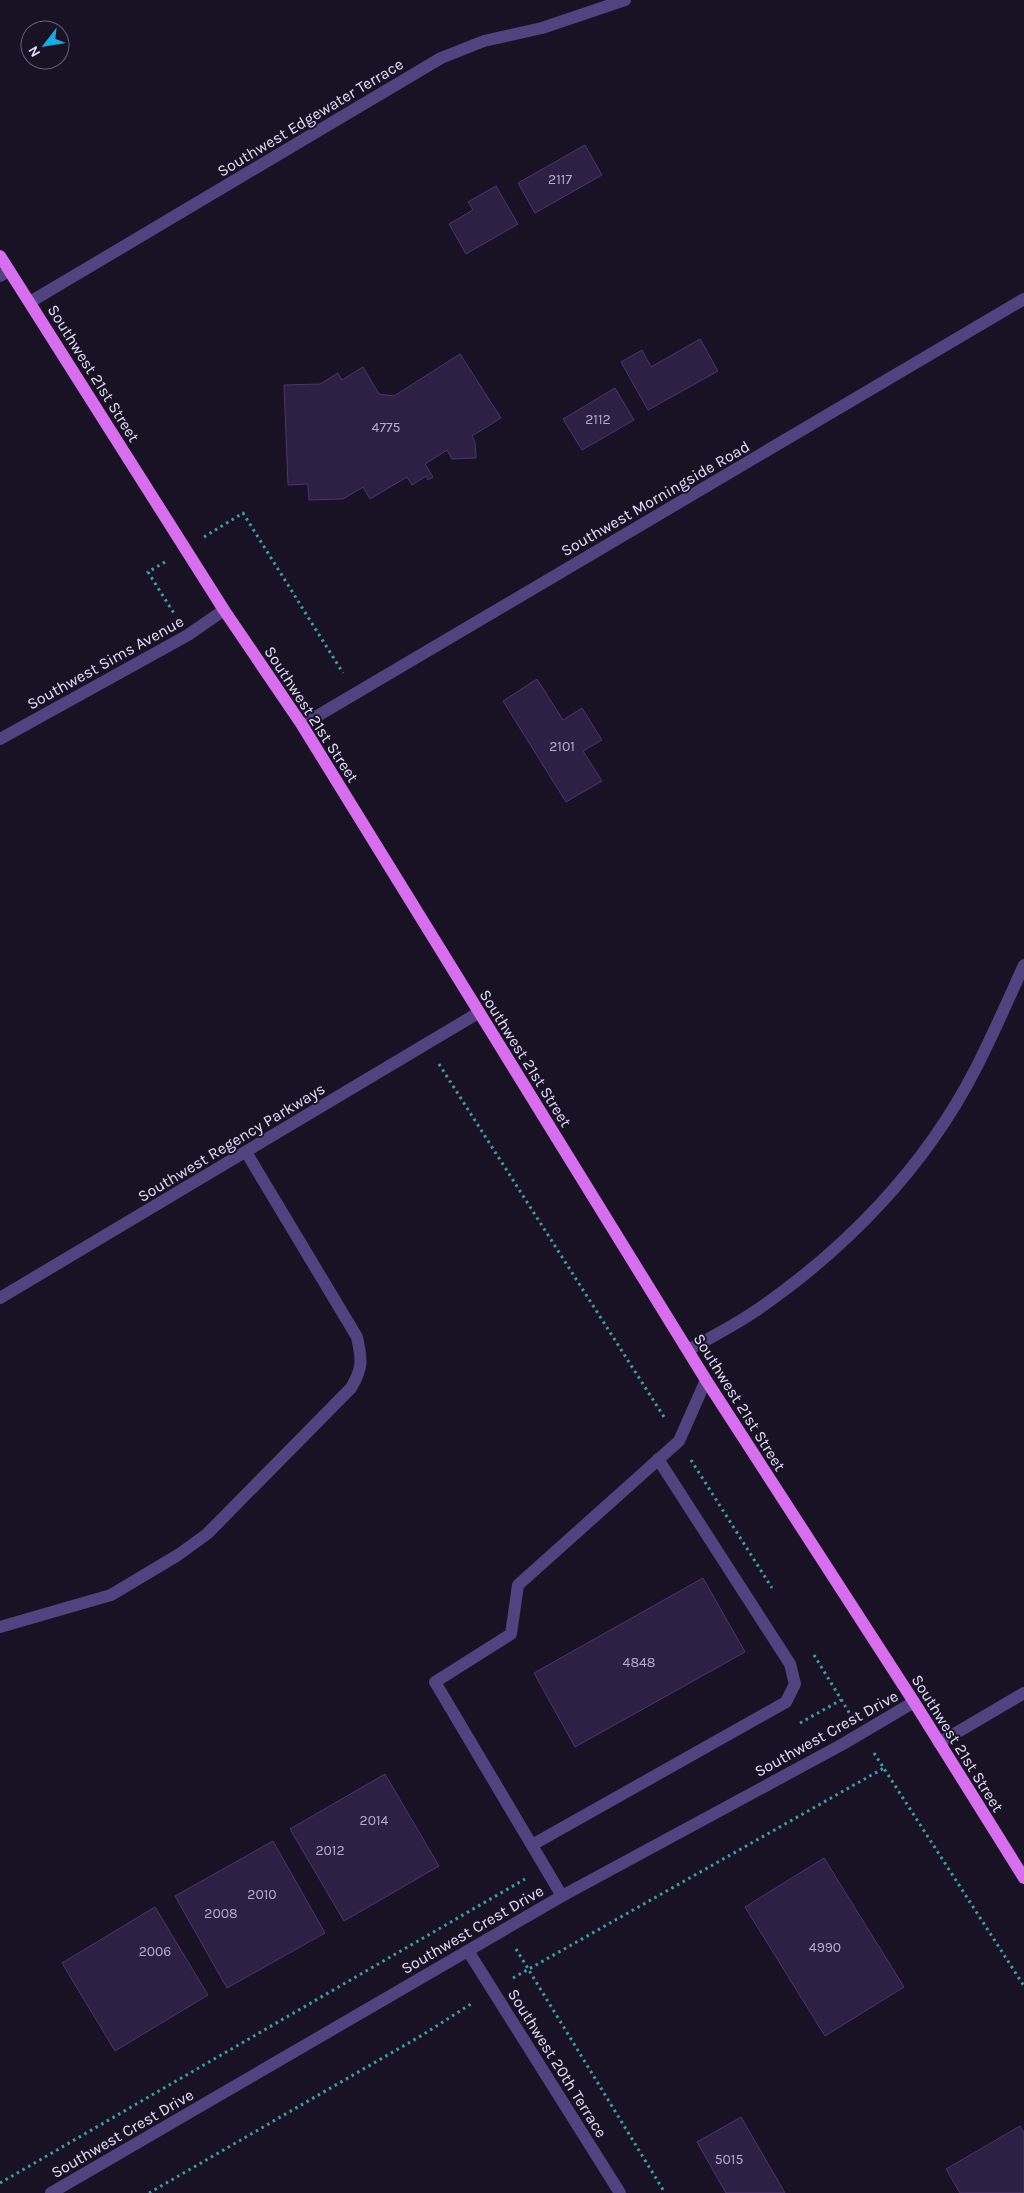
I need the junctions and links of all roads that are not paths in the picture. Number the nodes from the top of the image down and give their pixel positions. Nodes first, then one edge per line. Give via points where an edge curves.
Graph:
1 (625, 0) edge
2 (0, 256) edge
3 (5, 273) edge
4 (1024, 299) edge
5 (30, 302) junction
6 (224, 610) junction
7 (302, 725) junction
8 (0, 739) edge
9 (1024, 965) edge
10 (478, 1013) junction
11 (246, 1152) junction
12 (0, 1298) edge
13 (688, 1350) junction
14 (706, 1380) junction
15 (658, 1460) junction
16 (0, 1627) edge
17 (1024, 1693) edge
18 (914, 1702) junction
19 (939, 1743) junction
20 (532, 1845) junction
21 (1024, 1878) edge
22 (562, 1896) junction
23 (468, 1951) junction
24 (51, 2193) edge
25 (620, 2193) edge

1 - 5 street, Southwest Edgewater Terrace via 542,28 484,41 441,58
2 - 3 main road, Southwest 21st Street
3 - 5 main road, Southwest 21st Street
4 - 7 street, Southwest Morningside Road
5 - 6 main road, Southwest 21st Street
6 - 7 main road, Southwest 21st Street
6 - 8 street, Southwest Sims Avenue via 188,635
7 - 10 main road, Southwest 21st Street
9 - 13 street via 975,1069 935,1136 900,1182 856,1230 806,1274 753,1313
10 - 11 street, Southwest Regency Parkways
10 - 13 main road, Southwest 21st Street
11 - 12 street, Southwest Regency Parkways
11 - 16 street via 357,1338 362,1360 359,1374 351,1388 220,1520 178,1556 110,1596
13 - 14 main road, Southwest 21st Street
14 - 15 street via 679,1441
14 - 18 main road, Southwest 21st Street
15 - 20 street via 518,1585 512,1634 435,1682
15 - 20 street via 790,1664 795,1684 786,1702
17 - 19 street
18 - 19 main road, Southwest 21st Street
18 - 22 street, Southwest Crest Drive
19 - 21 main road, Southwest 21st Street
20 - 22 street
22 - 23 street, Southwest Crest Drive
23 - 24 street, Southwest Crest Drive
23 - 25 street, Southwest 20th Terrace

